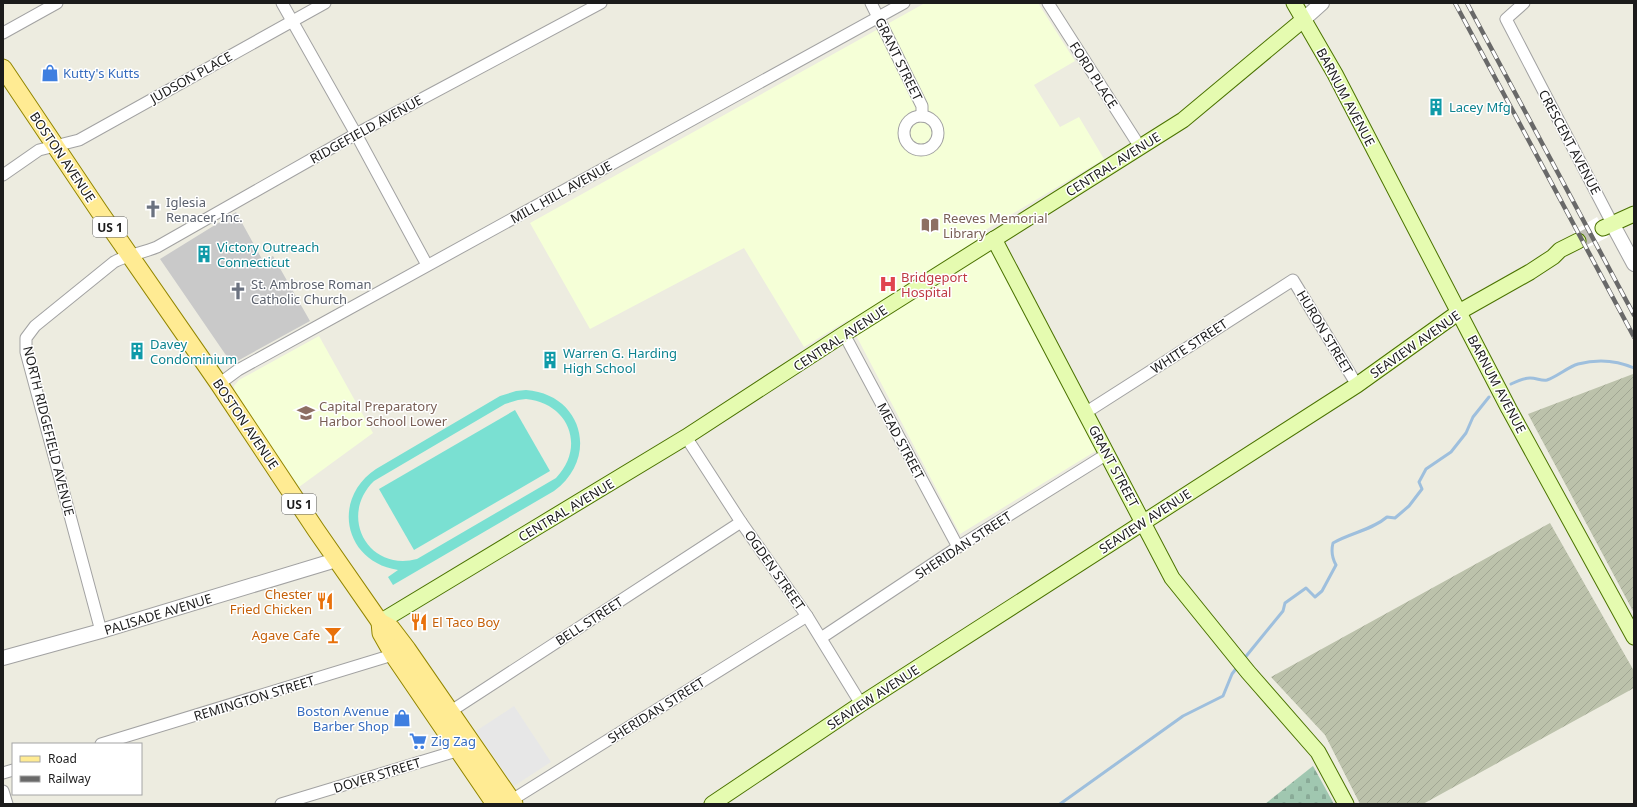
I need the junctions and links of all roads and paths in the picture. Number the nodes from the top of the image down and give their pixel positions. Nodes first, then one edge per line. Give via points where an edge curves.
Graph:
1 (57, 3) edge
2 (282, 3) edge
3 (325, 3) edge
4 (602, 3) edge
5 (871, 3) edge
6 (904, 3) edge
7 (1048, 3) edge
8 (1294, 3) edge
9 (1322, 3) edge
10 (1524, 3) edge
11 (879, 17) junction
12 (1303, 20) junction
13 (292, 21) junction
14 (3, 33) edge
15 (3, 68) edge
16 (922, 116) dead end
17 (356, 134) junction
18 (55, 145) junction
19 (1140, 147) junction
20 (3, 175) edge
21 (1634, 214) edge
22 (1608, 226) junction
23 (994, 239) junction
24 (1578, 241) tunnel mouth
25 (131, 256) junction
26 (1634, 264) edge
27 (427, 265) junction
28 (1294, 280) joint
29 (1459, 312) junction
30 (844, 334) junction
31 (219, 384) junction
32 (1357, 385) junction
33 (1086, 413) junction
34 (686, 437) junction
35 (1107, 454) junction
36 (741, 522) junction
37 (1144, 522) junction
38 (958, 547) junction
39 (336, 560) junction
40 (807, 616) junction
41 (380, 622) junction
42 (101, 631) junction
43 (1634, 637) edge
44 (821, 638) junction
45 (400, 653) junction
46 (3, 658) edge
47 (861, 704) junction
48 (445, 716) junction
49 (104, 743) edge
50 (466, 747) junction
51 (3, 791) edge
52 (511, 803) edge
53 (7, 804) edge
54 (281, 804) edge
55 (495, 804) edge
56 (712, 804) edge
57 (1346, 804) edge

1 - 14 street
2 - 13 street
3 - 13 street, JUDSON PLACE
4 - 17 street, RIDGEFIELD AVENUE
5 - 11 street, GRANT STREET
6 - 11 street, MILL HILL AVENUE
7 - 19 street, FORD PLACE
8 - 12 main road, BARNUM AVENUE
9 - 12 street, CENTRAL AVENUE
10 - 22 street, CRESCENT AVENUE via 1506,19
11 - 16 street, GRANT STREET via 922,106
11 - 27 street, MILL HILL AVENUE
12 - 19 main road, CENTRAL AVENUE via 1183,120
12 - 29 main road, BARNUM AVENUE via 1339,81
13 - 17 street
13 - 18 street, JUDSON PLACE via 79,140
15 - 18 main road, BOSTON AVENUE / US 1
17 - 25 street, RIDGEFIELD AVENUE via 157,247
17 - 27 street
18 - 20 street, JUDSON PLACE via 39,150
18 - 25 main road, BOSTON AVENUE / US 1
19 - 23 main road, CENTRAL AVENUE
21 - 22 main road
22 - 26 street, CRESCENT AVENUE
23 - 30 main road, CENTRAL AVENUE
23 - 33 main road, GRANT STREET
24 - 29 main road, SEAVIEW AVENUE via 1560,250 1530,272
25 - 31 main road, BOSTON AVENUE / US 1
25 - 42 street, NORTH RIDGEFIELD AVENUE via 114,262 35,326 26,338 26,352
27 - 31 street, MILL HILL AVENUE via 238,370
28 - 32 street, HURON STREET
28 - 33 street, WHITE STREET
29 - 32 main road, SEAVIEW AVENUE
29 - 43 main road, BARNUM AVENUE
30 - 34 main road, CENTRAL AVENUE
30 - 38 street, MEAD STREET
31 - 39 main road, BOSTON AVENUE / US 1
32 - 37 main road, SEAVIEW AVENUE
33 - 35 main road, GRANT STREET
34 - 36 street, OGDEN STREET
34 - 41 main road, CENTRAL AVENUE
35 - 37 main road, GRANT STREET
35 - 38 street, SHERIDAN STREET
36 - 40 street, OGDEN STREET
36 - 48 street, BELL STREET
37 - 47 main road, SEAVIEW AVENUE
37 - 57 main road, GRANT STREET via 1172,578 1248,672 1318,752
38 - 44 street, SHERIDAN STREET
39 - 41 main road, BOSTON AVENUE / US 1
39 - 42 street, PALISADE AVENUE
40 - 44 street, OGDEN STREET
40 - 52 street, SHERIDAN STREET
41 - 45 main road, BOSTON AVENUE / US 1 via 381,633
42 - 46 street, PALISADE AVENUE
44 - 47 street, OGDEN STREET
45 - 48 main road, BOSTON AVENUE / US 1
45 - 49 street, REMINGTON STREET
47 - 56 main road, SEAVIEW AVENUE
48 - 50 main road, BOSTON AVENUE / US 1
50 - 52 main road, BOSTON AVENUE / US 1
50 - 54 street, DOVER STREET
50 - 55 main road, BOSTON AVENUE / US 1
51 - 53 street

